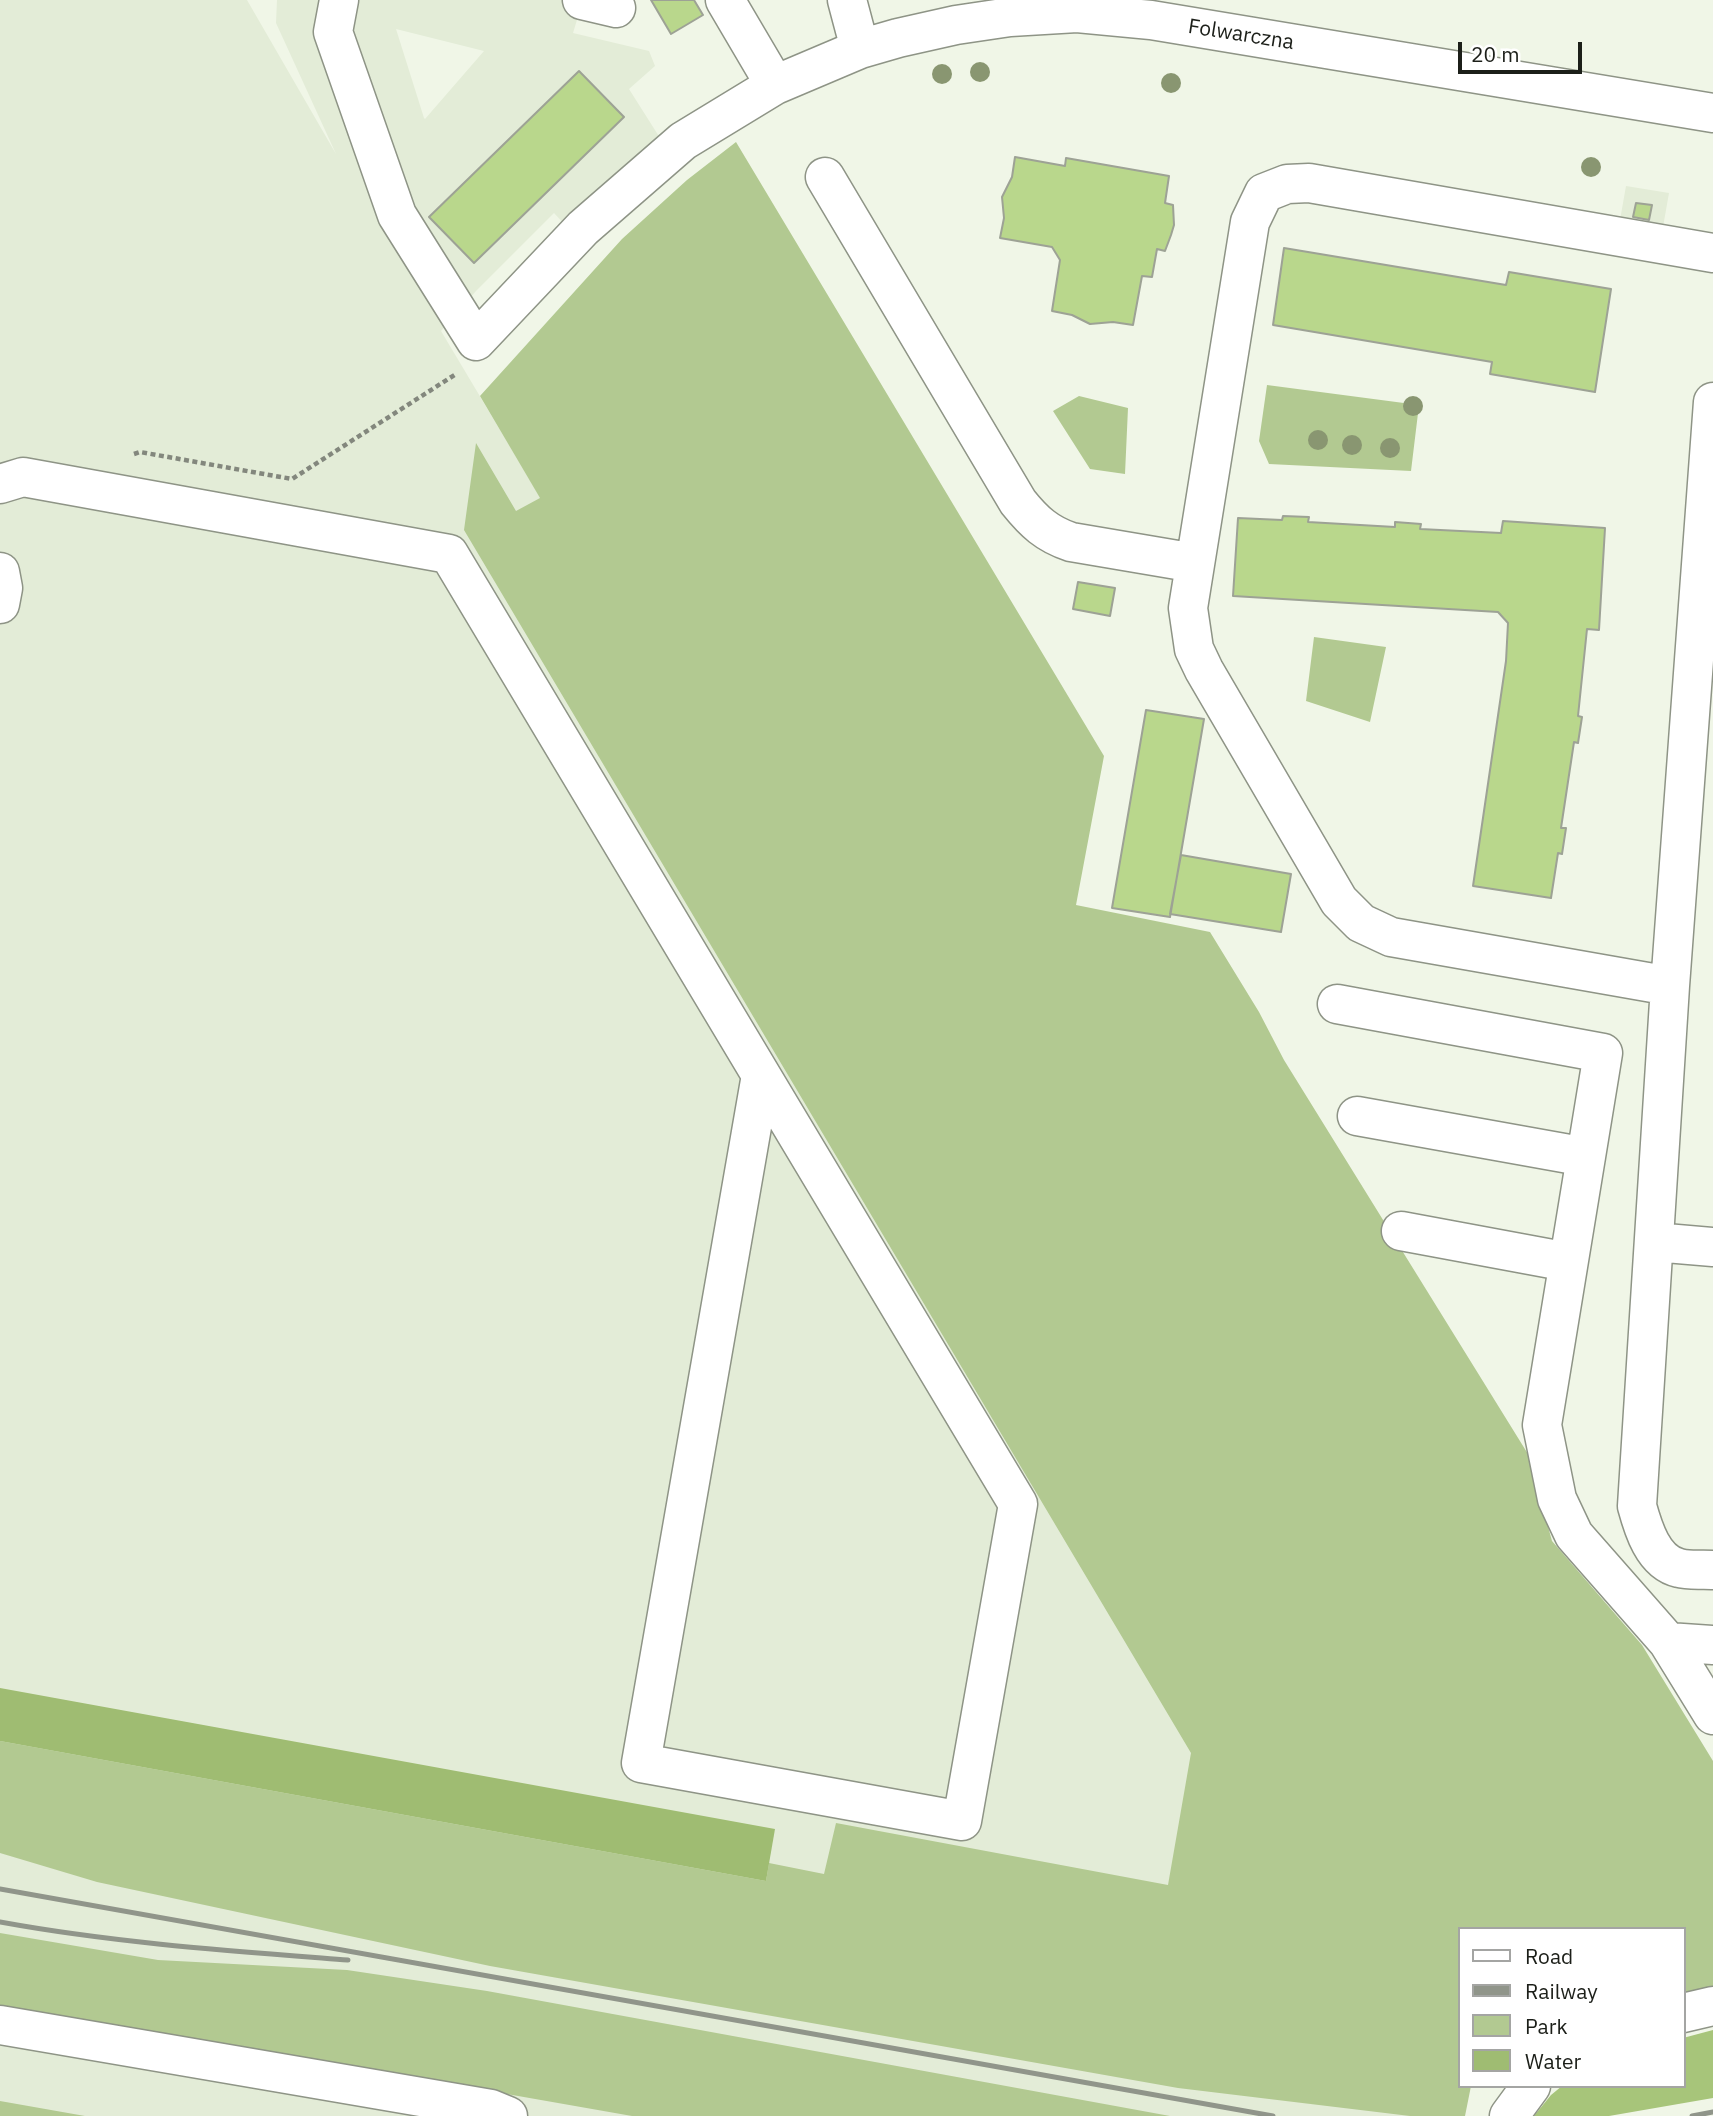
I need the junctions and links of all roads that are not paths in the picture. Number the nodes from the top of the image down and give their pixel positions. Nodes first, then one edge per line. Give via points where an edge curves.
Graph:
1 (339, 0) edge
2 (724, 0) edge
3 (846, 0) edge
4 (860, 49) junction
5 (775, 85) junction
6 (1713, 113) edge
7 (825, 177) dead end
8 (1713, 253) edge
9 (1713, 402) edge
10 (0, 484) edge
11 (1195, 563) junction
12 (0, 572) edge
13 (0, 604) edge
14 (1706, 606) edge
15 (1670, 986) junction
16 (1337, 1004) dead end
17 (761, 1075) junction
18 (1357, 1116) dead end
19 (1586, 1157) junction
20 (1401, 1231) dead end
21 (1654, 1242) junction
22 (1713, 1247) edge
23 (1568, 1262) junction
24 (1713, 1570) edge
25 (1668, 1642) junction
26 (1713, 1645) edge
27 (1713, 1715) edge
28 (1713, 2006) edge
29 (1685, 2013) edge
30 (0, 2025) edge
31 (1530, 2088) edge
32 (508, 2116) edge
33 (1509, 2116) edge

1 - 5 street, Folwarczna via 333,32 397,215 475,341 583,228 683,141
2 - 5 street
3 - 4 street
4 - 5 street, Folwarczna
4 - 6 street, Folwarczna via 956,25 1077,13 1151,20
7 - 11 street via 1034,522 1071,542
8 - 11 street via 1309,183 1287,184 1264,193 1250,222
9 - 14 street
10 - 17 street via 23,477 449,554
11 - 15 street via 1188,608 1194,649 1339,901 1361,923 1391,937
12 - 13 street
14 - 15 street
15 - 21 street
16 - 19 street via 1603,1053
17 - 17 street via 640,1763 962,1821 1018,1504
18 - 19 street
19 - 23 street
20 - 23 street
21 - 22 street
21 - 24 street via 1637,1506 1645,1535 1662,1557 1677,1568
23 - 25 street via 1542,1425 1557,1499 1574,1535
25 - 26 street
25 - 27 street
28 - 29 street
30 - 32 street via 491,2109
31 - 33 street

